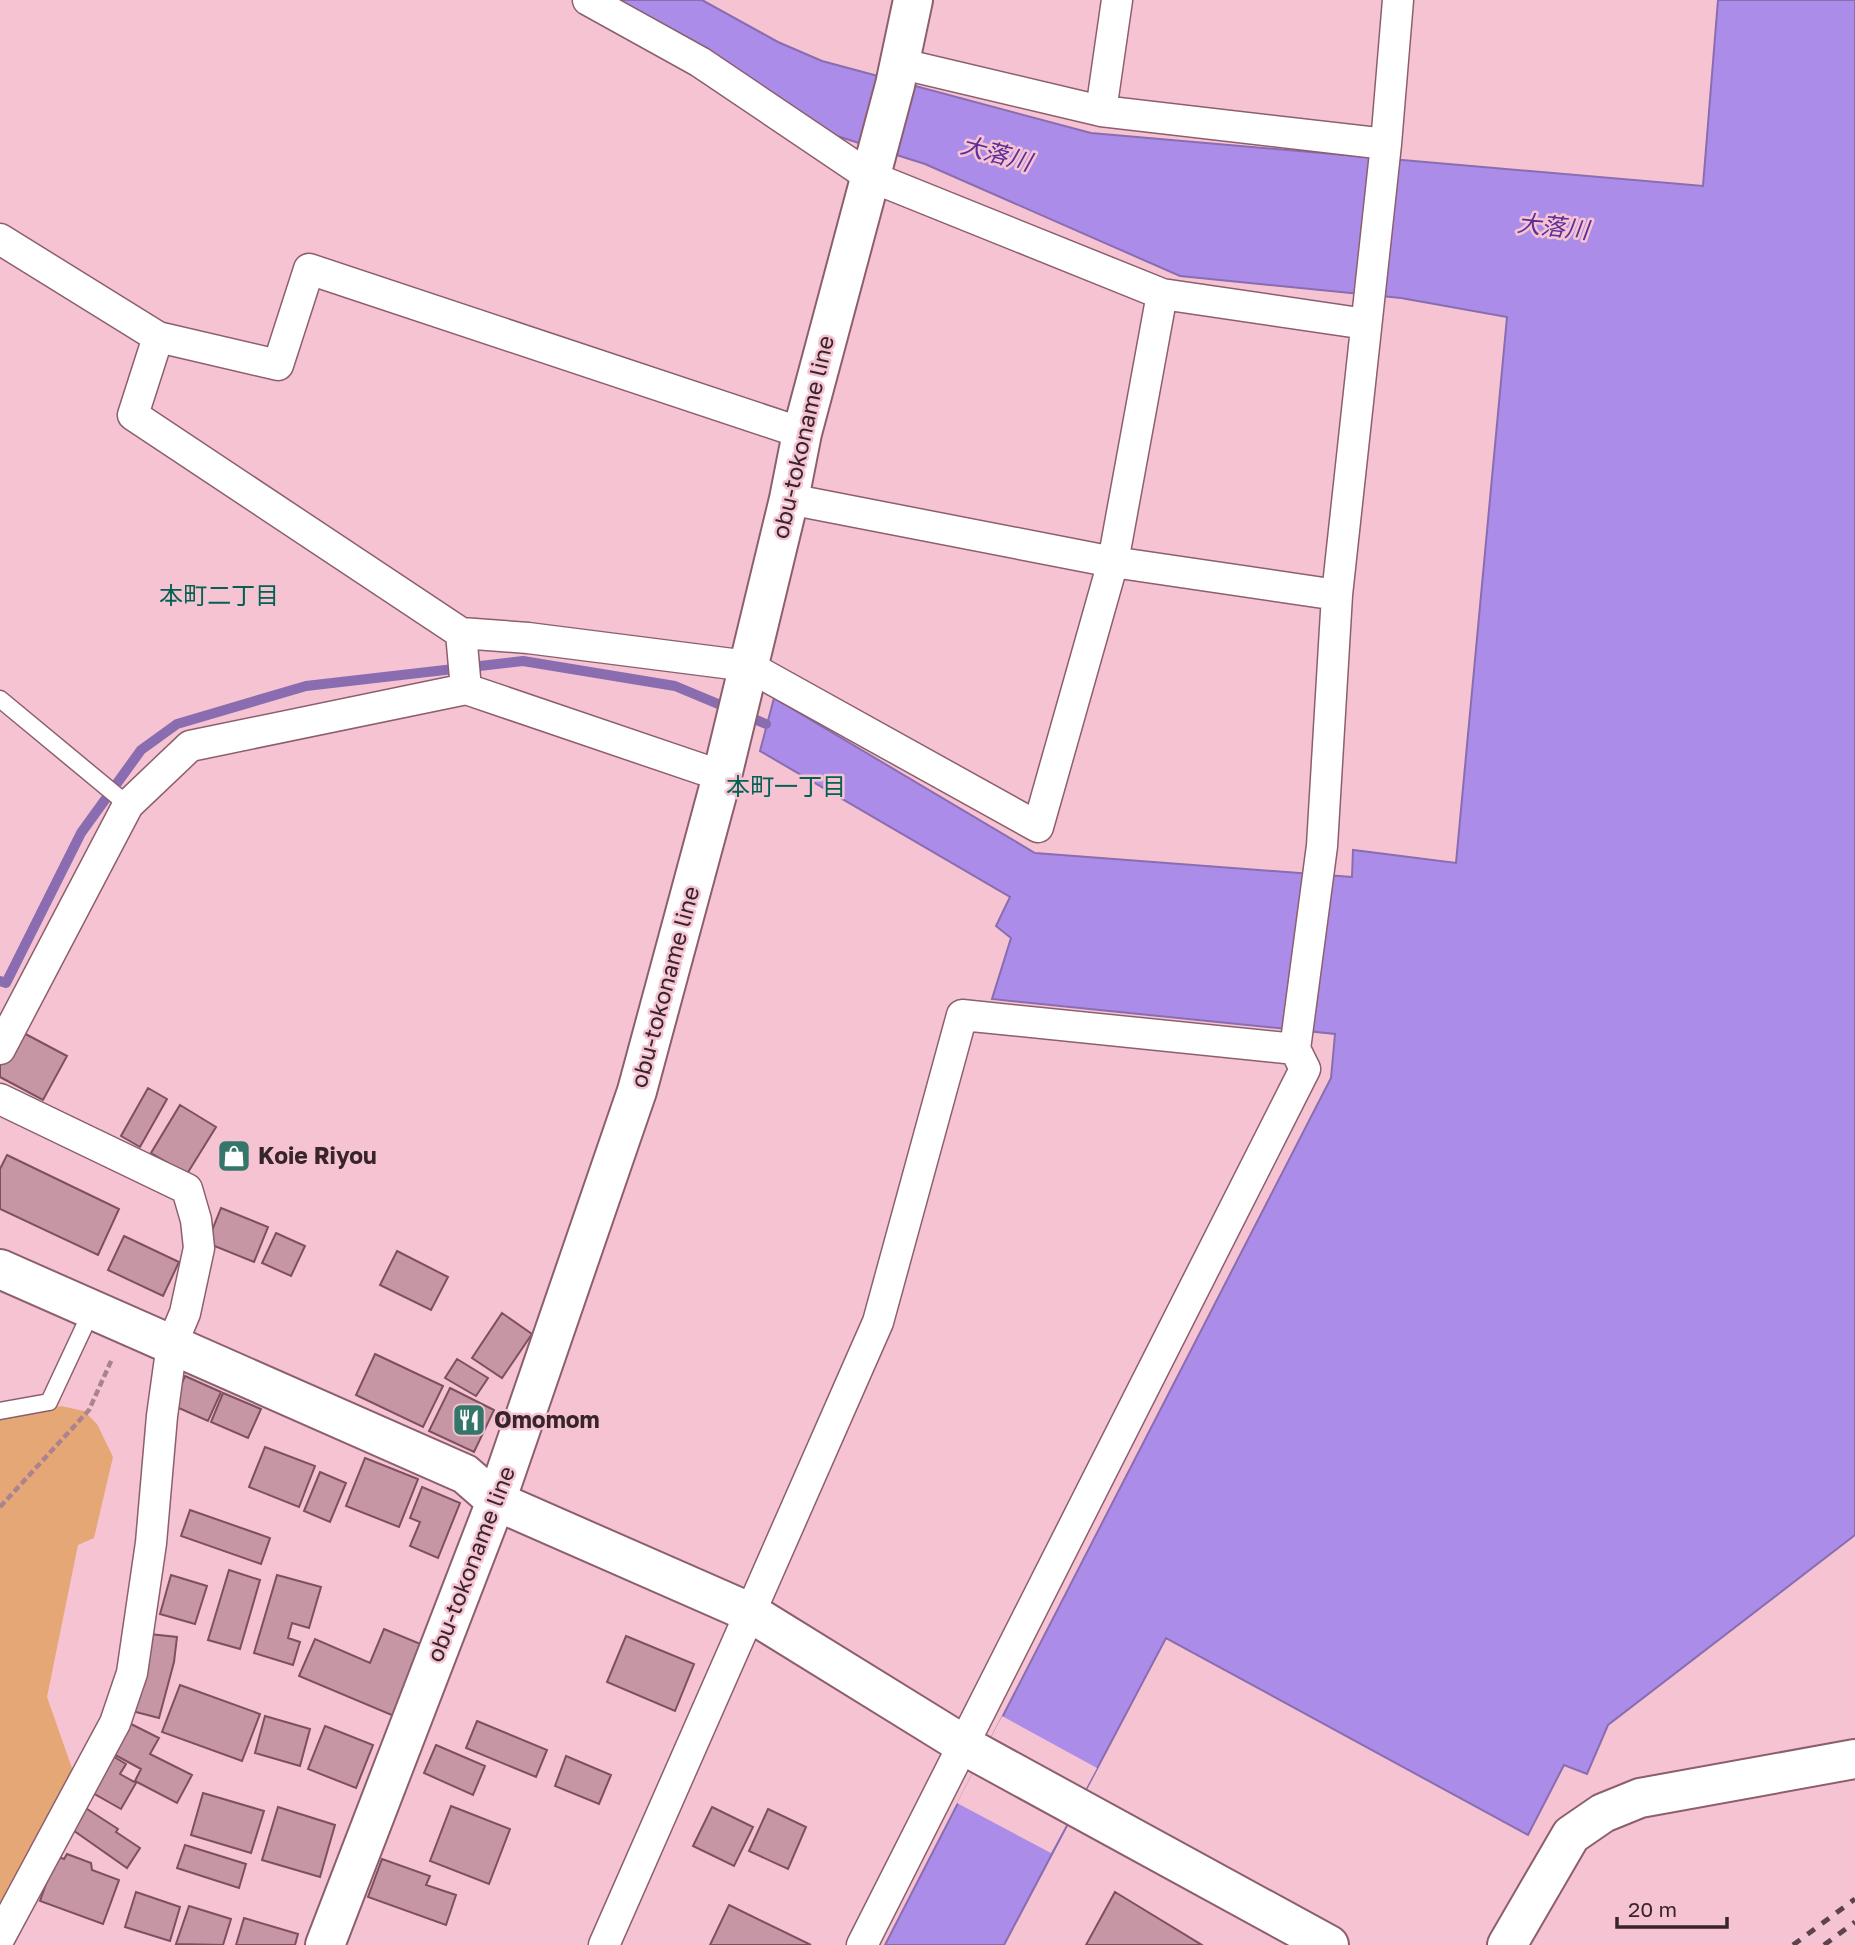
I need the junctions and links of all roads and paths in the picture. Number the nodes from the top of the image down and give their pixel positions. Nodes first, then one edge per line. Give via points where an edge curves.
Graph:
1 (588, 0) edge
2 (913, 0) edge
3 (1117, 0) edge
4 (1398, 0) edge
5 (896, 74) junction
6 (1101, 111) junction
7 (1386, 144) junction
8 (872, 165) junction
9 (0, 239) edge
10 (1162, 294) junction
11 (1366, 324) junction
12 (158, 337) junction
13 (802, 433) junction
14 (789, 499) junction
15 (1113, 562) junction
16 (1337, 595) junction
17 (462, 638) junction
18 (746, 677) junction
19 (466, 688) junction
20 (0, 699) edge
21 (722, 776) junction
22 (127, 805) junction
23 (0, 1049) edge
24 (1295, 1049) junction
25 (0, 1099) edge
26 (0, 1269) edge
27 (92, 1310) junction
28 (128, 1325) junction
29 (172, 1344) junction
30 (0, 1411) edge
31 (496, 1501) junction
32 (0, 1507) edge
33 (750, 1612) junction
34 (969, 1748) junction
35 (1855, 1759) edge
36 (0, 1937) edge
37 (325, 1945) edge
38 (604, 1945) edge
39 (862, 1945) edge
40 (1329, 1945) edge
41 (1507, 1945) edge

1 - 8 street
2 - 5 main road, obu-tokoname line
3 - 6 street
4 - 7 street
5 - 6 street
5 - 8 main road, obu-tokoname line
6 - 7 street
7 - 11 street
8 - 10 street
8 - 13 main road, obu-tokoname line
9 - 12 street
10 - 11 street
10 - 15 street
11 - 16 street
12 - 13 street via 278,365 309,269
12 - 17 street via 133,415
13 - 14 main road, obu-tokoname line
14 - 15 street
14 - 18 main road, obu-tokoname line
15 - 16 street
15 - 18 street via 1038,827
16 - 24 street via 1322,846
17 - 18 street via 528,638
17 - 19 street
18 - 21 main road, obu-tokoname line
19 - 21 street
19 - 22 street via 190,746
20 - 22 lane
21 - 31 main road, obu-tokoname line via 637,1091
22 - 23 street
24 - 33 street via 962,1015 878,1322
24 - 34 street via 1305,1069
25 - 29 street via 187,1189 199,1248 185,1313
26 - 27 main road
27 - 28 main road
27 - 30 lane via 49,1402
28 - 29 main road
28 - 32 path via 89,1410
29 - 31 main road via 465,1474
29 - 36 street via 132,1673 115,1723
31 - 33 main road
31 - 37 main road, obu-tokoname line
33 - 34 main road
33 - 38 street
34 - 39 street
34 - 40 main road
35 - 41 main road via 1640,1798 1603,1813 1571,1835

